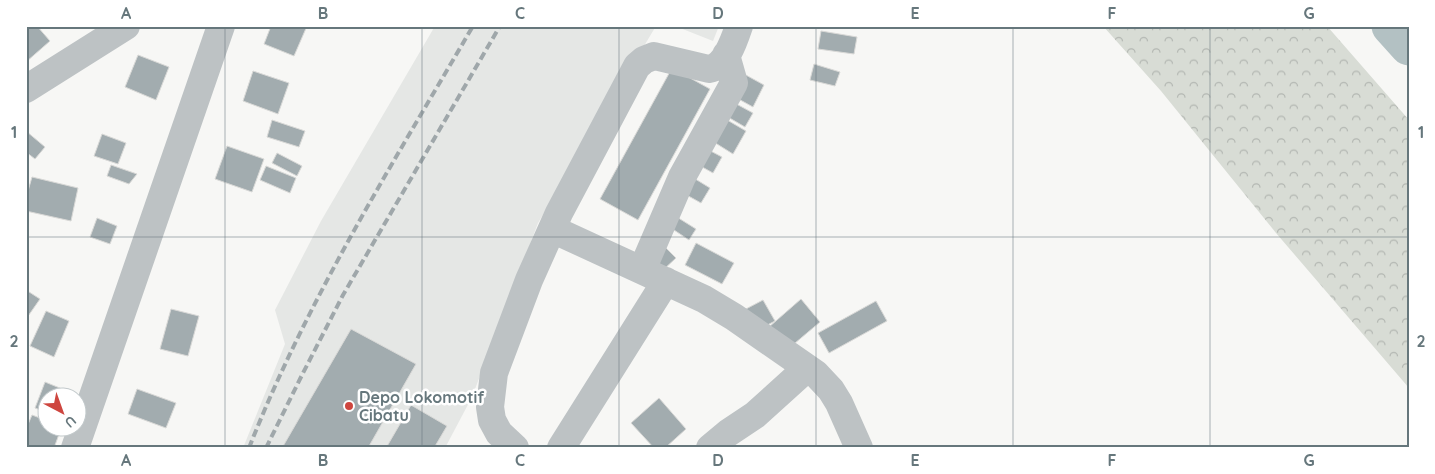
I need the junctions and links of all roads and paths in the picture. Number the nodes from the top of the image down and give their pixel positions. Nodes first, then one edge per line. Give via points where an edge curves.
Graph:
1 (126, 26) edge
2 (221, 26) edge
3 (739, 26) edge
4 (726, 55) junction
5 (26, 89) edge
6 (552, 229) junction
7 (654, 276) junction
8 (807, 368) junction
9 (75, 448) edge
10 (515, 448) edge
11 (561, 448) edge
12 (710, 448) edge
13 (859, 448) edge

1 - 5 street
2 - 9 street
3 - 4 street
4 - 6 street via 718,66 709,69 654,56 637,66
4 - 7 street via 734,83 682,177
6 - 7 street
6 - 10 street via 526,288 490,392 492,420 499,433
7 - 8 street via 734,317
7 - 11 street
8 - 12 street via 755,415
8 - 13 street via 831,390

